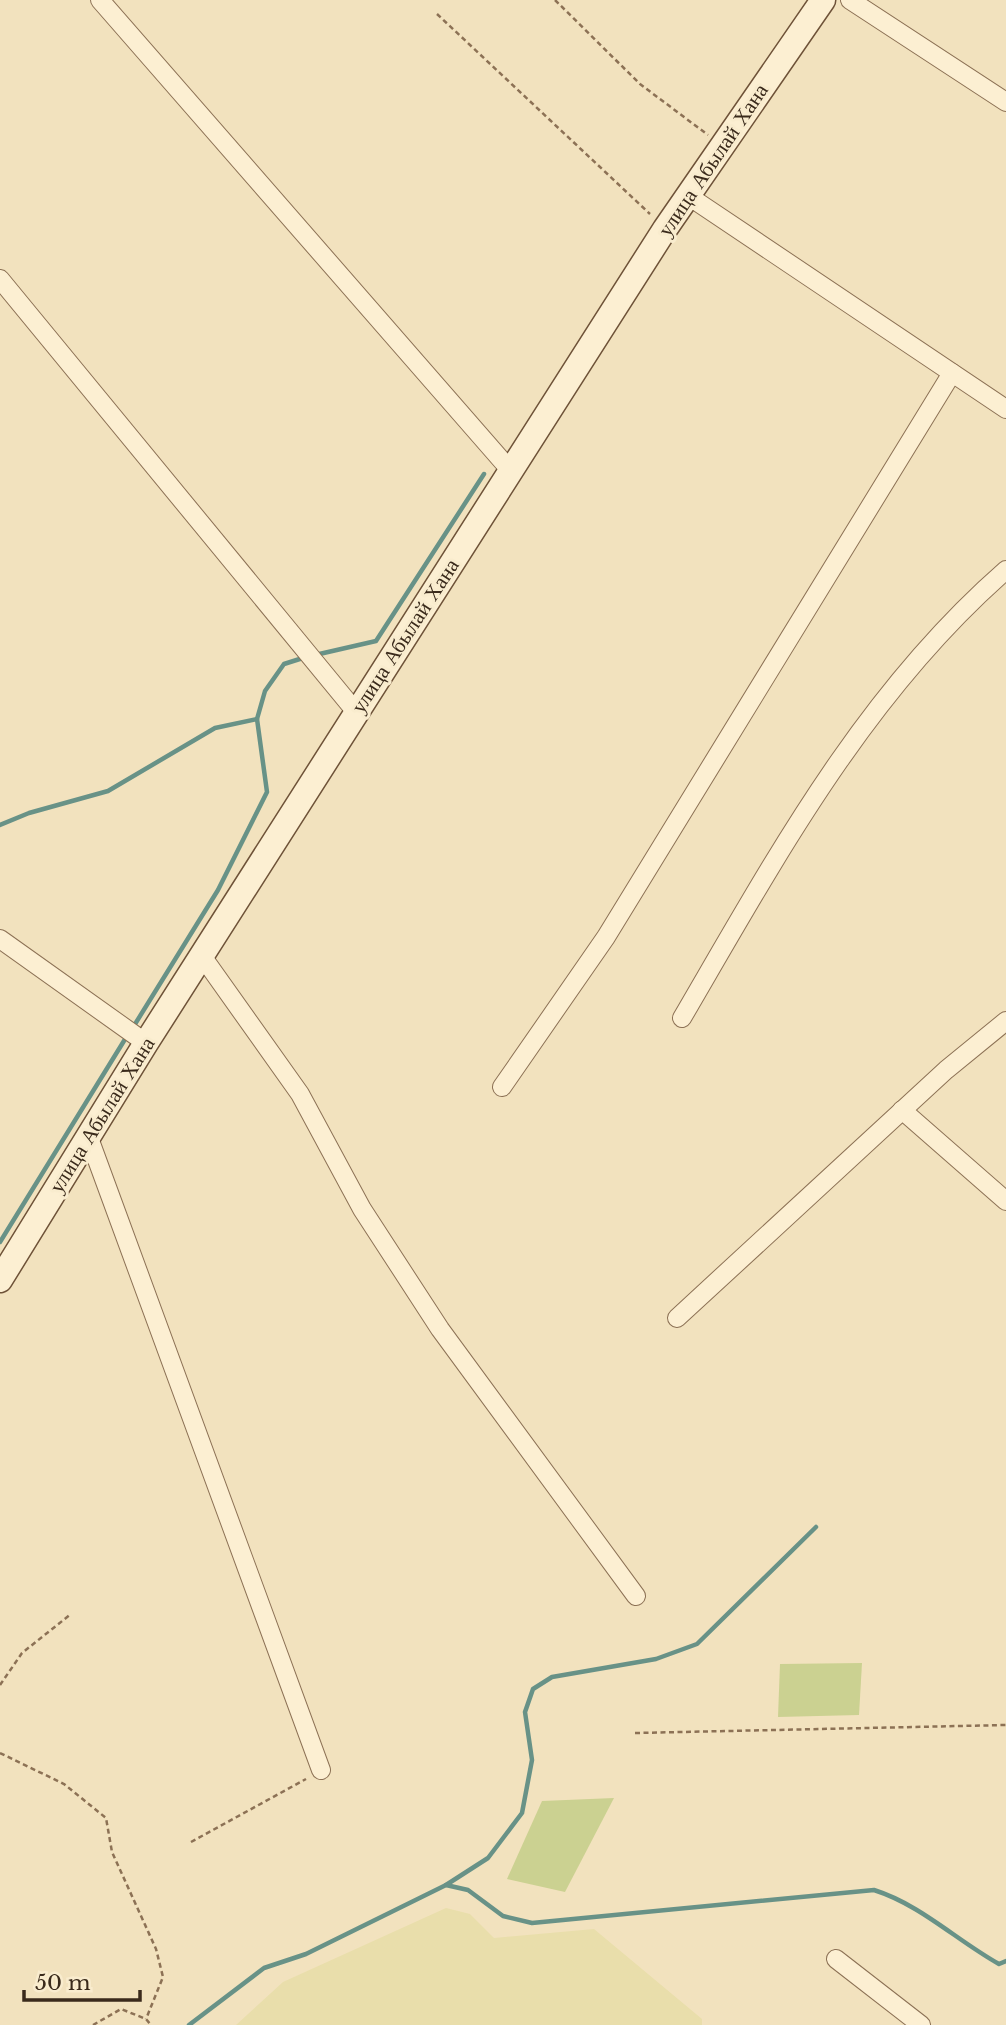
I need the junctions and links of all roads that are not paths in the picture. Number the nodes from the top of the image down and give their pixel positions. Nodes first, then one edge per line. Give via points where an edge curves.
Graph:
1 (100, 0) edge
2 (823, 0) edge
3 (850, 0) edge
4 (1006, 102) edge
5 (687, 195) junction
6 (0, 279) edge
7 (952, 373) junction
8 (1006, 409) edge
9 (511, 471) junction
10 (1006, 570) edge
11 (356, 712) junction
12 (0, 939) edge
13 (202, 956) junction
14 (682, 1018) dead end
15 (1006, 1021) edge
16 (146, 1043) junction
17 (502, 1087) dead end
18 (902, 1110) junction
19 (89, 1138) junction
20 (1006, 1201) edge
21 (4, 1263) edge
22 (677, 1318) dead end
23 (636, 1596) dead end
24 (321, 1770) road end
25 (836, 1959) dead end
26 (921, 2025) edge

1 - 9 street
2 - 5 main road, улица Абылай Хана
3 - 4 street
5 - 7 street
5 - 9 main road, улица Абылай Хана
6 - 11 street
7 - 8 street
7 - 17 street via 606,937
9 - 11 main road, улица Абылай Хана
10 - 14 street via 907,669 847,747 795,824
11 - 13 main road, улица Абылай Хана
12 - 16 street
13 - 16 main road, улица Абылай Хана
13 - 23 street via 300,1094 362,1209 440,1329
15 - 18 street
16 - 19 main road, улица Абылай Хана
18 - 20 street
18 - 22 street
19 - 21 main road, улица Абылай Хана
19 - 24 street
25 - 26 street

